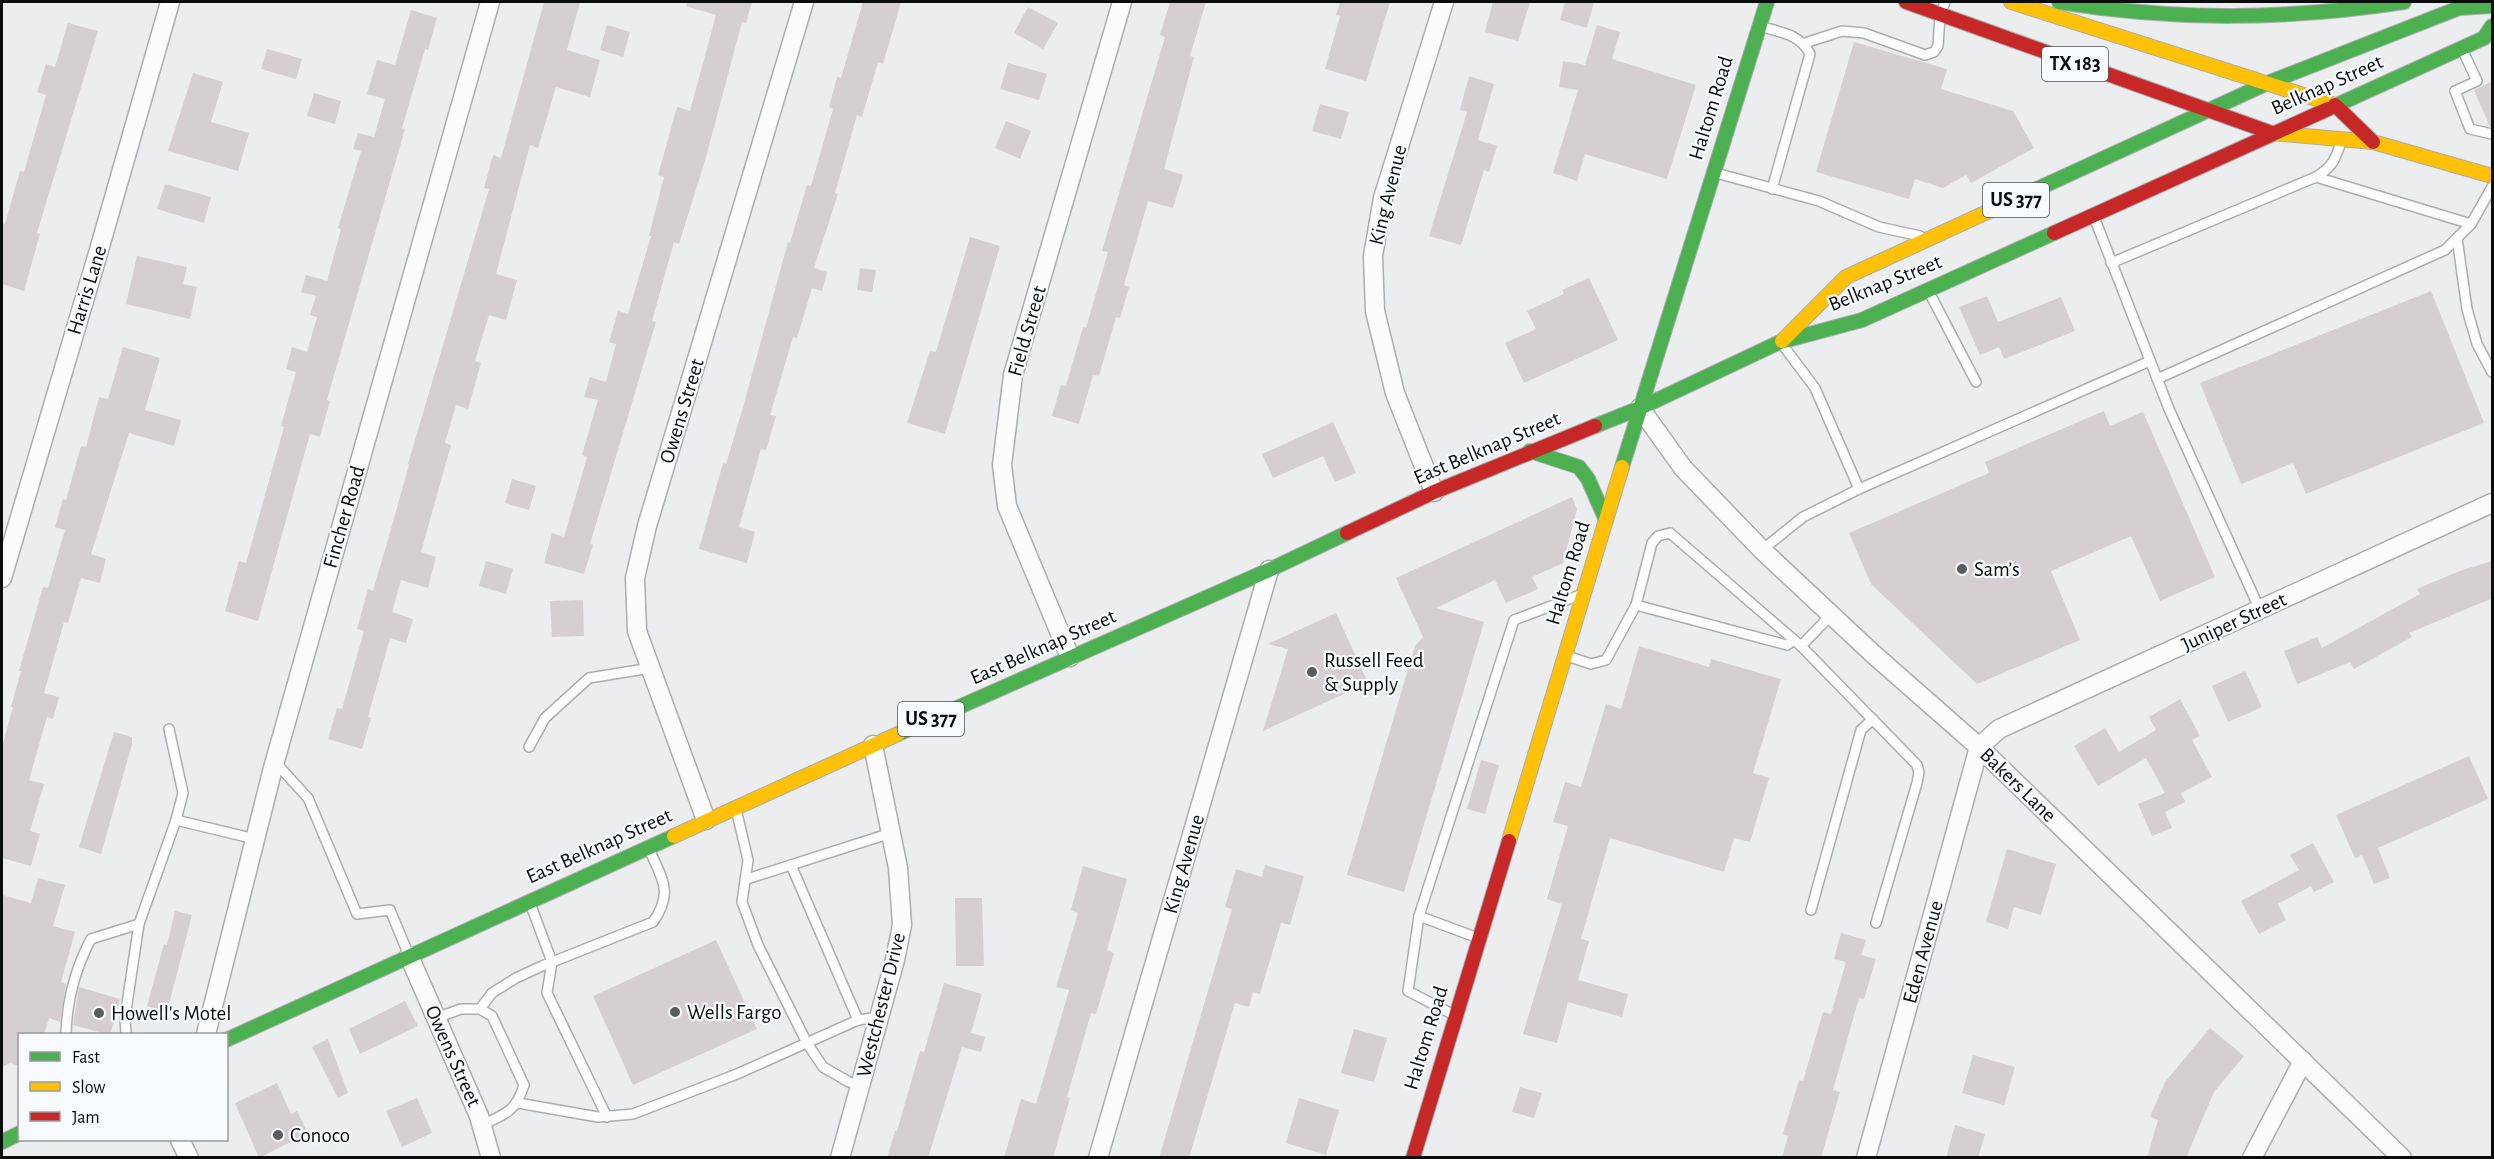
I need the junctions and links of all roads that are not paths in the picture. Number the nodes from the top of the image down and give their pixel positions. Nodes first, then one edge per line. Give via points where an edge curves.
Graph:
1 (170, 2) edge
2 (490, 2) edge
3 (804, 2) edge
4 (1122, 2) edge
5 (1444, 2) edge
6 (1767, 2) edge
7 (1906, 2) edge
8 (1944, 2) edge
9 (2011, 2) edge
10 (2061, 2) edge
11 (2193, 2) edge
12 (2404, 2) edge
13 (2493, 6) edge
14 (1940, 16) junction
15 (2191, 18) junction
16 (1759, 26) junction
17 (2493, 26) edge
18 (2092, 39) junction
19 (1805, 43) junction
20 (2461, 48) junction
21 (2082, 67) junction
22 (2115, 78) junction
23 (2270, 82) junction
24 (2146, 101) dead end
25 (2335, 105) junction
26 (2209, 112) junction
27 (2153, 119) dead end
28 (2349, 119) junction
29 (2272, 133) junction
30 (2493, 134) edge
31 (2342, 139) junction
32 (2143, 142) junction
33 (2373, 142) junction
34 (1714, 172) junction
35 (2493, 176) edge
36 (2316, 177) junction
37 (2493, 187) edge
38 (1772, 189) junction
39 (2093, 214) junction
40 (2471, 224) junction
41 (2457, 238) junction
42 (1930, 239) junction
43 (2111, 263) junction
44 (1928, 290) junction
45 (1780, 342) junction
46 (2150, 361) junction
47 (2493, 372) edge
48 (2157, 379) junction
49 (1976, 382) dead end
50 (1640, 408) junction
51 (1530, 451) junction
52 (1859, 489) junction
53 (1434, 492) junction
54 (2493, 502) edge
55 (1606, 520) junction
56 (1761, 550) junction
57 (1269, 570) junction
58 (2, 578) edge
59 (1583, 594) junction
60 (1636, 605) junction
61 (2260, 610) junction
62 (1831, 615) junction
63 (1798, 643) junction
64 (1564, 655) junction
65 (1070, 657) junction
66 (651, 668) junction
67 (1873, 719) junction
68 (169, 729) dead end
69 (873, 745) junction
70 (529, 747) dead end
71 (1979, 747) junction
72 (275, 762) junction
73 (735, 807) junction
74 (176, 820) junction
75 (706, 820) junction
76 (891, 833) junction
77 (255, 839) junction
78 (648, 847) junction
79 (791, 865) junction
80 (747, 879) junction
81 (529, 901) junction
82 (1811, 910) dead end
83 (1419, 916) junction
84 (1876, 923) dead end
85 (139, 924) junction
86 (1478, 938) junction
87 (409, 956) junction
88 (552, 962) junction
89 (480, 1009) junction
90 (1454, 1015) junction
91 (879, 1017) junction
92 (436, 1018) junction
93 (858, 1020) junction
94 (66, 1033) edge
95 (126, 1033) edge
96 (206, 1033) edge
97 (228, 1039) edge
98 (807, 1042) junction
99 (2303, 1061) junction
100 (860, 1085) junction
101 (518, 1103) junction
102 (607, 1116) junction
103 (482, 1125) junction
104 (18, 1134) edge
105 (180, 1141) edge
106 (2, 1142) edge
107 (189, 1158) edge
108 (491, 1158) edge
109 (840, 1158) edge
110 (1098, 1158) edge
111 (1413, 1158) edge
112 (1866, 1158) edge
113 (2252, 1158) edge
114 (2402, 1158) edge

1 - 58 street, Harris Lane
2 - 72 street, Fincher Road
3 - 66 street, Owens Street via 642,547 635,578 637,631
4 - 65 street, Field Street via 1013,375 1002,465 1006,506
5 - 53 street, King Avenue via 1383,198 1373,256 1375,311 1395,393
6 - 16 main road, Haltom Road
7 - 14 main road, TX 183
8 - 14 lane
9 - 18 main road, TX 183
10 - 15 main road
11 - 15 lane
12 - 15 main road via 2328,14
13 - 23 main road, Belknap Street / US 377 via 2459,8
14 - 19 lane via 1938,46 1925,55 1864,33 1842,31
14 - 21 main road, TX 183
16 - 19 lane
16 - 34 main road, Haltom Road
17 - 20 main road, Belknap Street / US 377 via 2484,38
18 - 21 main road
18 - 23 main road, TX 183
19 - 38 lane via 1810,54
20 - 25 main road, Belknap Street / US 377
20 - 30 lane via 2477,81 2455,91 2470,129
21 - 22 main road, TX 183
22 - 24 main road
22 - 26 main road, TX 183
23 - 25 main road, TX 183
23 - 26 main road, Belknap Street / US 377
25 - 28 main road, TX 183
25 - 29 main road, Belknap Street / US 377
26 - 29 main road, TX 183
26 - 32 main road, Belknap Street / US 377
27 - 32 main road
28 - 31 lane
28 - 33 main road, TX 183
29 - 31 main road, TX 183
29 - 39 main road, Belknap Street / US 377
31 - 33 main road, TX 183
31 - 36 lane via 2335,162
32 - 42 main road, Belknap Street / US 377
33 - 35 main road
34 - 38 lane
34 - 50 main road, Haltom Road
36 - 40 lane
36 - 43 lane
37 - 40 lane
38 - 42 lane via 1820,201 1879,227
39 - 43 lane
39 - 44 main road, Belknap Street / US 377
40 - 41 lane
41 - 47 lane via 2467,309 2477,344
41 - 48 lane via 2445,250
42 - 45 main road, Belknap Street / US 377 via 1846,277
43 - 46 lane
44 - 45 main road, Belknap Street / US 377 via 1862,320
44 - 49 lane
45 - 50 main road, East Belknap Street / US 377
45 - 52 lane via 1815,388
46 - 48 lane
46 - 52 lane
48 - 61 lane
50 - 51 main road, East Belknap Street / US 377
50 - 55 main road, Haltom Road
50 - 56 street, Bakers Lane via 1683,468
51 - 53 main road, East Belknap Street / US 377
51 - 55 main road via 1579,467 1588,478
52 - 56 lane via 1803,517
53 - 57 main road, East Belknap Street / US 377
54 - 61 street, Juniper Street
55 - 59 main road, Haltom Road
56 - 62 street, Bakers Lane
57 - 65 main road, East Belknap Street / US 377
57 - 110 street, King Avenue
59 - 64 main road, Haltom Road
59 - 83 lane via 1514,620
60 - 63 lane via 1787,645
60 - 63 lane via 1652,543 1658,536 1670,534
60 - 64 lane via 1606,660 1591,664
61 - 71 street, Juniper Street via 1999,729
62 - 63 lane
62 - 71 street, Bakers Lane
63 - 67 lane
64 - 86 main road, Haltom Road
65 - 69 main road, East Belknap Street / US 377
66 - 70 lane via 589,678 545,718
66 - 75 street, Owens Street
67 - 82 lane via 1861,730
67 - 84 lane via 1917,765 1919,772
68 - 74 lane via 183,793
69 - 73 main road, East Belknap Street / US 377
69 - 76 street, Westchester Drive
71 - 99 street, Bakers Lane
71 - 112 street, Eden Avenue
72 - 77 street, Fincher Road
72 - 87 lane via 308,798 357,914 390,910
73 - 75 main road, East Belknap Street / US 377
73 - 80 lane via 748,860
74 - 77 lane
74 - 85 lane
75 - 78 main road, East Belknap Street / US 377
76 - 79 lane
76 - 91 street, Westchester Drive via 902,925
77 - 96 street, Fincher Road
78 - 81 main road, East Belknap Street / US 377
78 - 88 lane via 666,895 653,922
79 - 80 lane
79 - 93 lane
80 - 98 lane via 742,902 758,945
81 - 87 main road, East Belknap Street / US 377
81 - 88 lane
83 - 86 lane
83 - 90 lane via 1408,991
85 - 94 lane via 92,939 78,964
85 - 95 lane
86 - 90 main road, Haltom Road
87 - 92 street, Owens Street
87 - 97 main road, East Belknap Street / US 377
88 - 89 lane via 492,993
88 - 102 lane via 547,993
89 - 92 lane via 461,1009
89 - 101 lane via 492,1016 524,1085
90 - 111 main road, Haltom Road
91 - 93 lane
91 - 100 street, Westchester Drive
92 - 103 street, Owens Street
93 - 98 lane
98 - 100 lane via 824,1067
98 - 102 lane via 633,1114
99 - 113 street
99 - 114 street, Bakers Lane
100 - 109 street, Westchester Drive
101 - 102 lane
101 - 103 lane via 507,1114
103 - 108 street, Owens Street
104 - 106 main road
105 - 107 street

